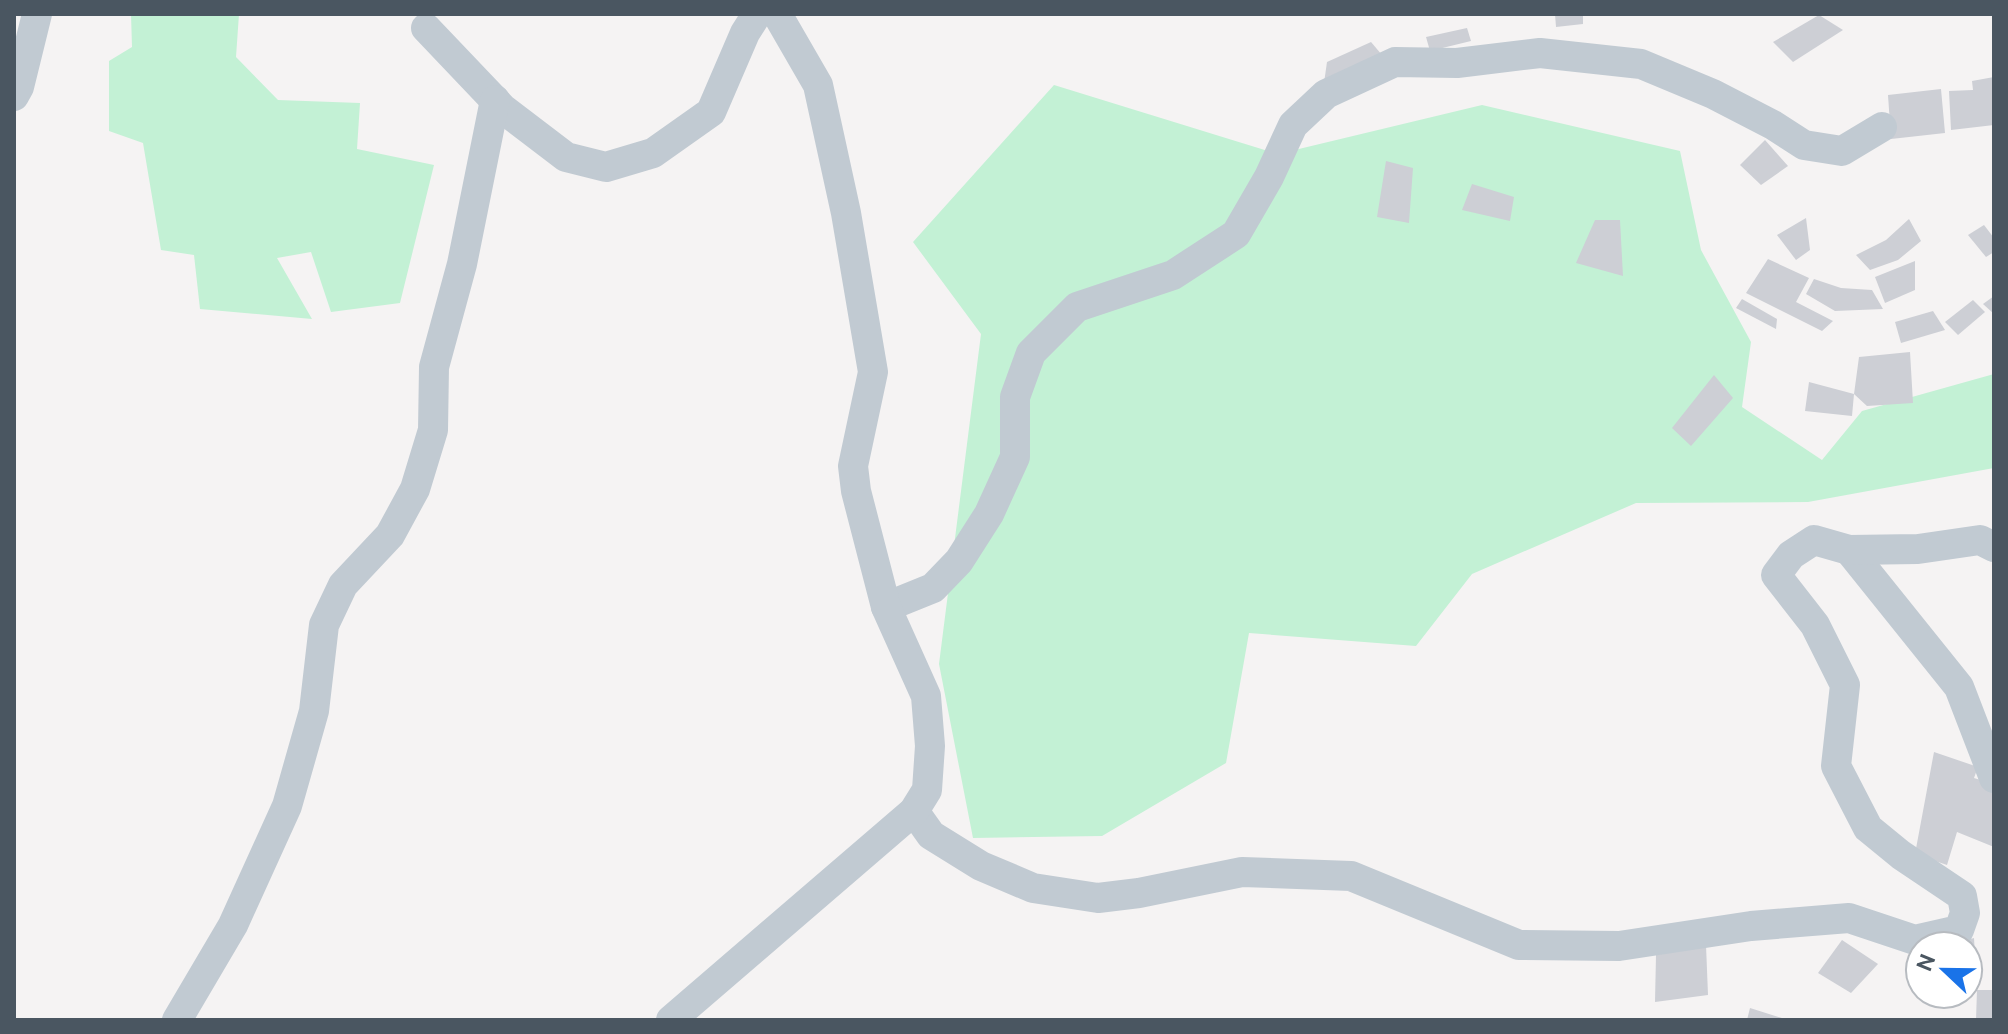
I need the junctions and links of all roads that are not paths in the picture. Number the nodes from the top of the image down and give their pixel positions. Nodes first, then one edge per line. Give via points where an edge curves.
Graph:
1 (37, 14) edge
2 (757, 14) edge
3 (777, 14) edge
4 (426, 28) dead end
5 (14, 96) edge
6 (495, 100) junction
7 (1882, 127) dead end
8 (1994, 547) edge
9 (1849, 550) junction
10 (886, 607) junction
11 (1994, 778) edge
12 (914, 811) junction
13 (177, 1020) edge
14 (671, 1020) edge

1 - 5 street
2 - 6 street via 711,112 653,153 606,167 566,157
3 - 10 street via 818,85 846,213 873,372 853,466
4 - 6 street
6 - 13 street via 462,264 434,367 433,430 415,489 390,535 343,585 324,625 314,711 287,806 233,925
7 - 10 street via 1842,151 1804,145 1725,100 1641,64 1540,53 1457,63 1395,62 1326,94 1293,125 1236,234 1173,275 1077,307 1031,353 1015,397 1015,457 989,514 959,561 933,588
8 - 9 street via 1980,540 1918,549
9 - 11 street via 1959,687
9 - 12 street via 1814,540 1791,555 1776,575 1815,625 1845,685 1836,766 1848,791 1868,828 1962,896 1965,913 1959,930 1915,940 1849,918 1619,946 1519,945 1351,876 1242,872 1098,898 1033,888 981,866 931,835
10 - 12 street via 926,696 927,790
12 - 14 street

